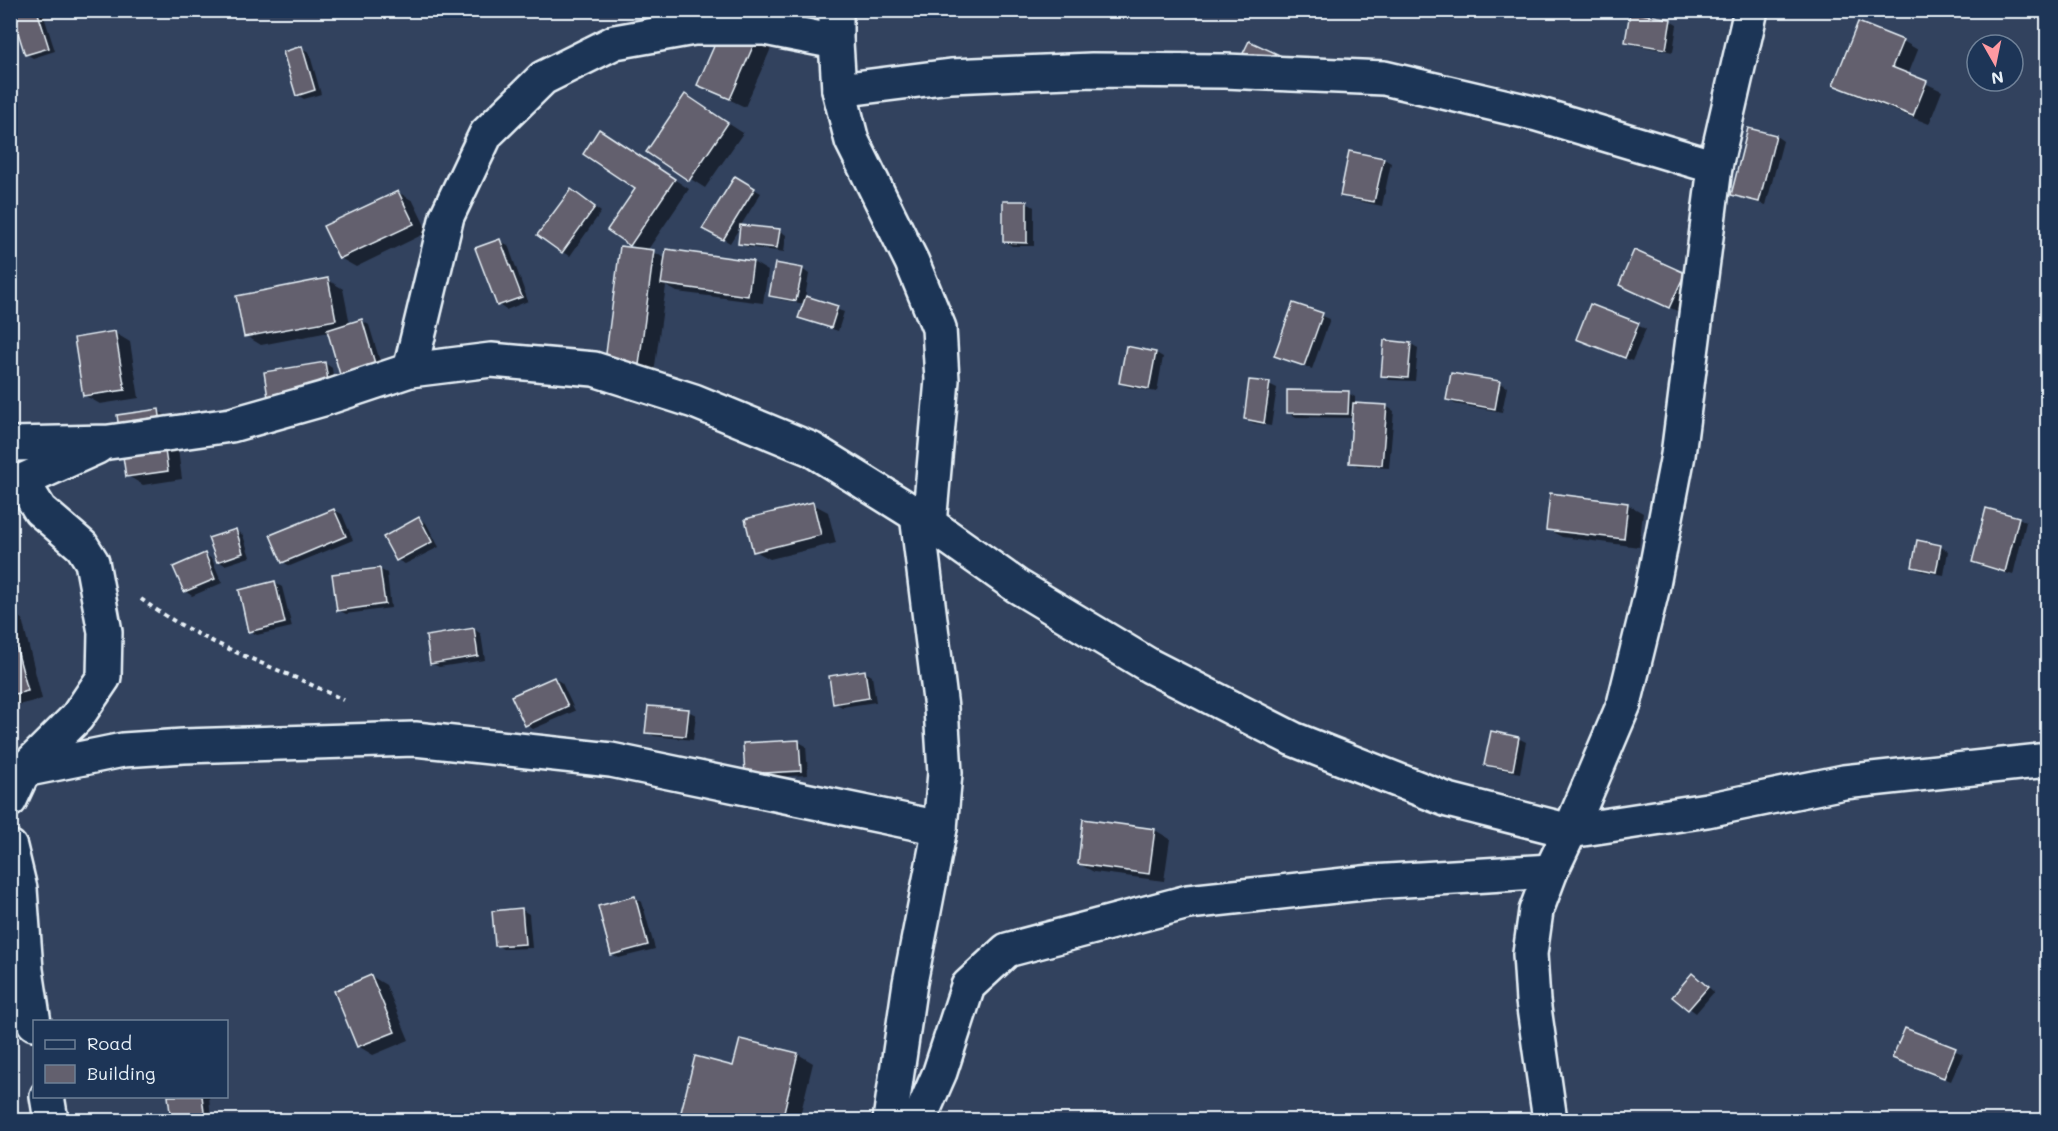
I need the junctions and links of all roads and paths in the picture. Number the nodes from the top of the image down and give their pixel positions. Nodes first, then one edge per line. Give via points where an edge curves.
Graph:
1 (1751, 10) edge
2 (836, 26) edge
3 (839, 90) junction
4 (1715, 167) junction
5 (410, 370) junction
6 (110, 442) junction
7 (10, 444) edge
8 (923, 519) junction
9 (92, 562) junction
10 (351, 704) dead end
11 (2048, 760) edge
12 (17, 772) edge
13 (10, 800) edge
14 (940, 828) junction
15 (1570, 831) junction
16 (10, 847) edge
17 (1551, 871) junction
18 (34, 1020) edge
19 (47, 1098) edge
20 (51, 1120) edge
21 (890, 1120) edge
22 (919, 1120) edge
23 (1550, 1120) edge

1 - 4 street
2 - 3 street
2 - 5 street via 693,28 615,42 543,78 486,134 447,216
3 - 4 street via 951,76 1092,70 1384,78 1537,114
3 - 8 street via 852,141 912,262 939,328 942,380
4 - 15 street via 1678,455 1652,590 1624,704
5 - 6 street via 231,424
5 - 8 street via 490,360 594,369 694,401 811,449
6 - 7 street
6 - 9 street via 21,481 40,510 82,546
8 - 14 street via 945,773
8 - 15 street via 1017,586 1150,666 1293,739 1448,800
9 - 10 path via 159,612 204,639
9 - 12 street via 105,632 104,677 77,717
11 - 15 street via 1844,782 1707,810
12 - 13 street
12 - 14 street via 123,750 415,739 611,760
14 - 21 street via 910,983
15 - 17 street
16 - 18 street via 20,889
17 - 22 street via 1372,882 1188,902 1007,950 968,986 940,1072
17 - 23 street via 1536,911 1530,954
19 - 20 street

